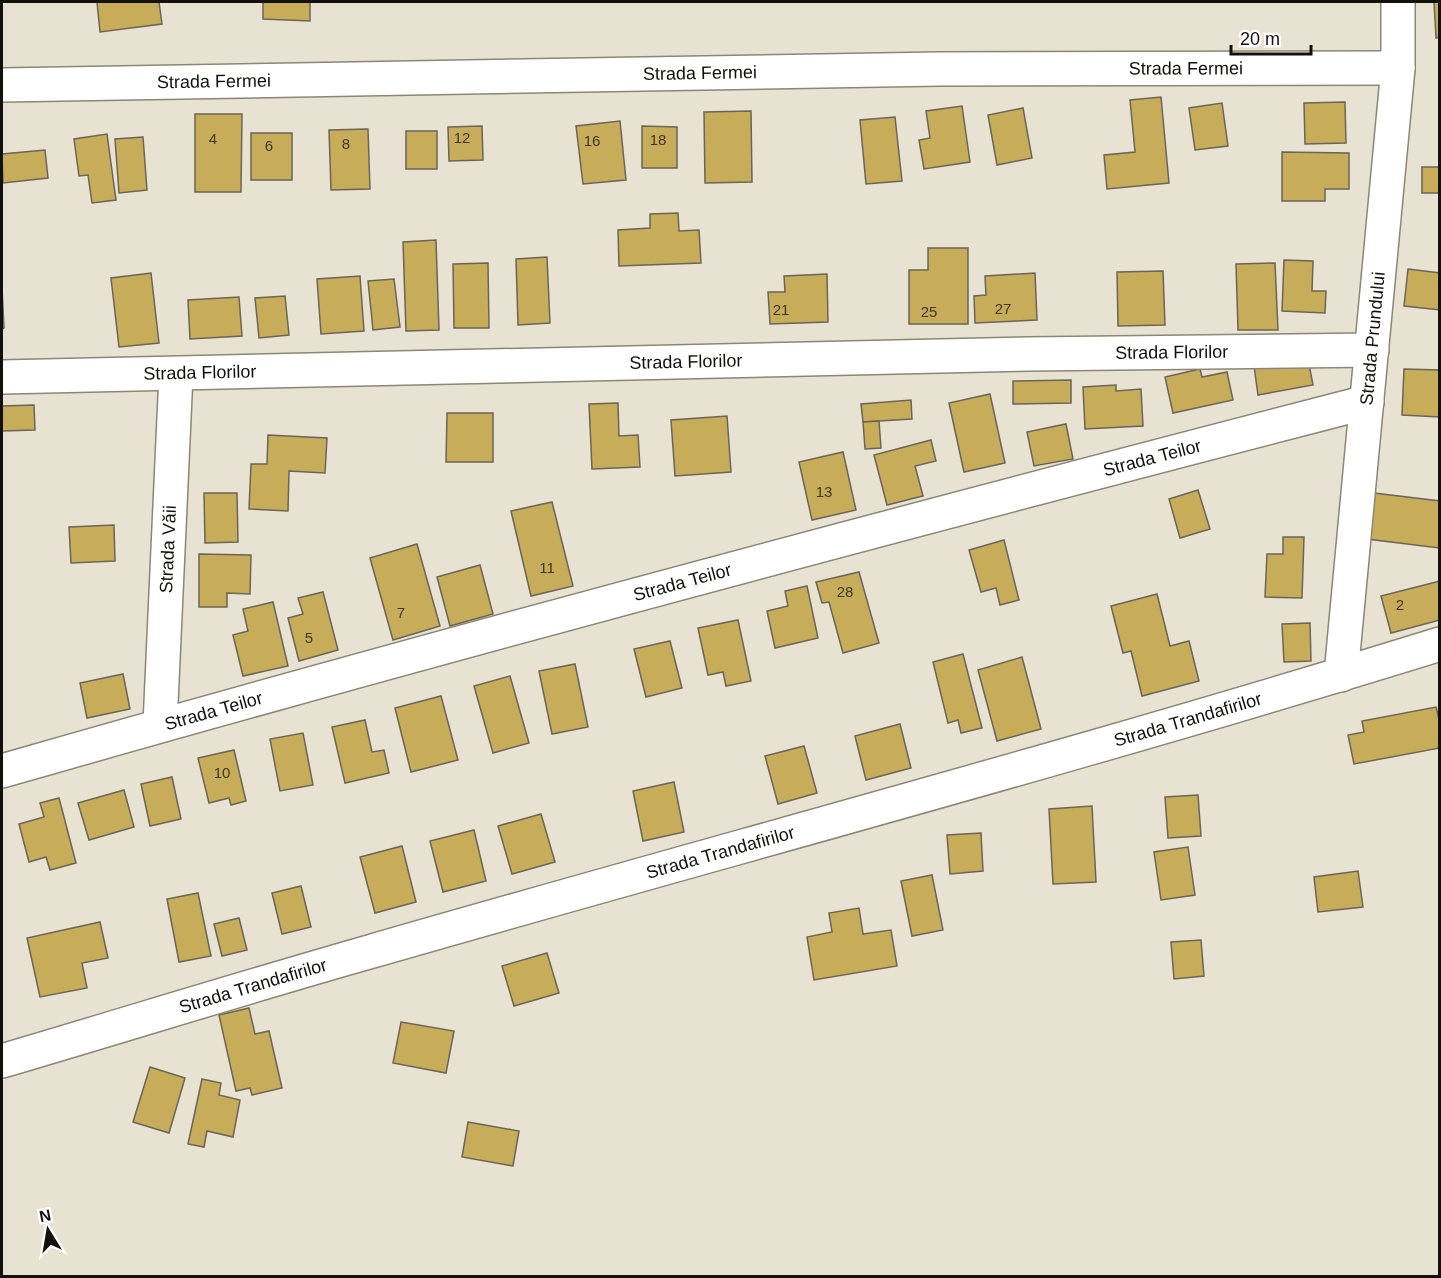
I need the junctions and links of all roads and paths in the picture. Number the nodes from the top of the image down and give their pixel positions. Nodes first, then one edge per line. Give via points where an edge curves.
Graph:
1 (1398, 2) edge
2 (1398, 68) junction
3 (2, 85) edge
4 (1372, 350) junction
5 (176, 374) junction
6 (2, 377) edge
7 (1367, 402) junction
8 (1440, 644) edge
9 (1341, 675) junction
10 (160, 725) junction
11 (2, 771) edge
12 (2, 1061) edge

1 - 2 street, Strada Prundului
2 - 3 street, Strada Fermei via 939,69
2 - 4 street, Strada Prundului
4 - 5 street, Strada Florilor via 1017,354
4 - 7 street, Strada Prundului
5 - 6 street, Strada Florilor
5 - 10 street, Strada Văii
7 - 9 street, Strada Prundului
7 - 10 street, Strada Teilor
8 - 9 street, Strada Trandafirilor
9 - 12 street, Strada Trandafirilor via 366,952
10 - 11 street, Strada Teilor

